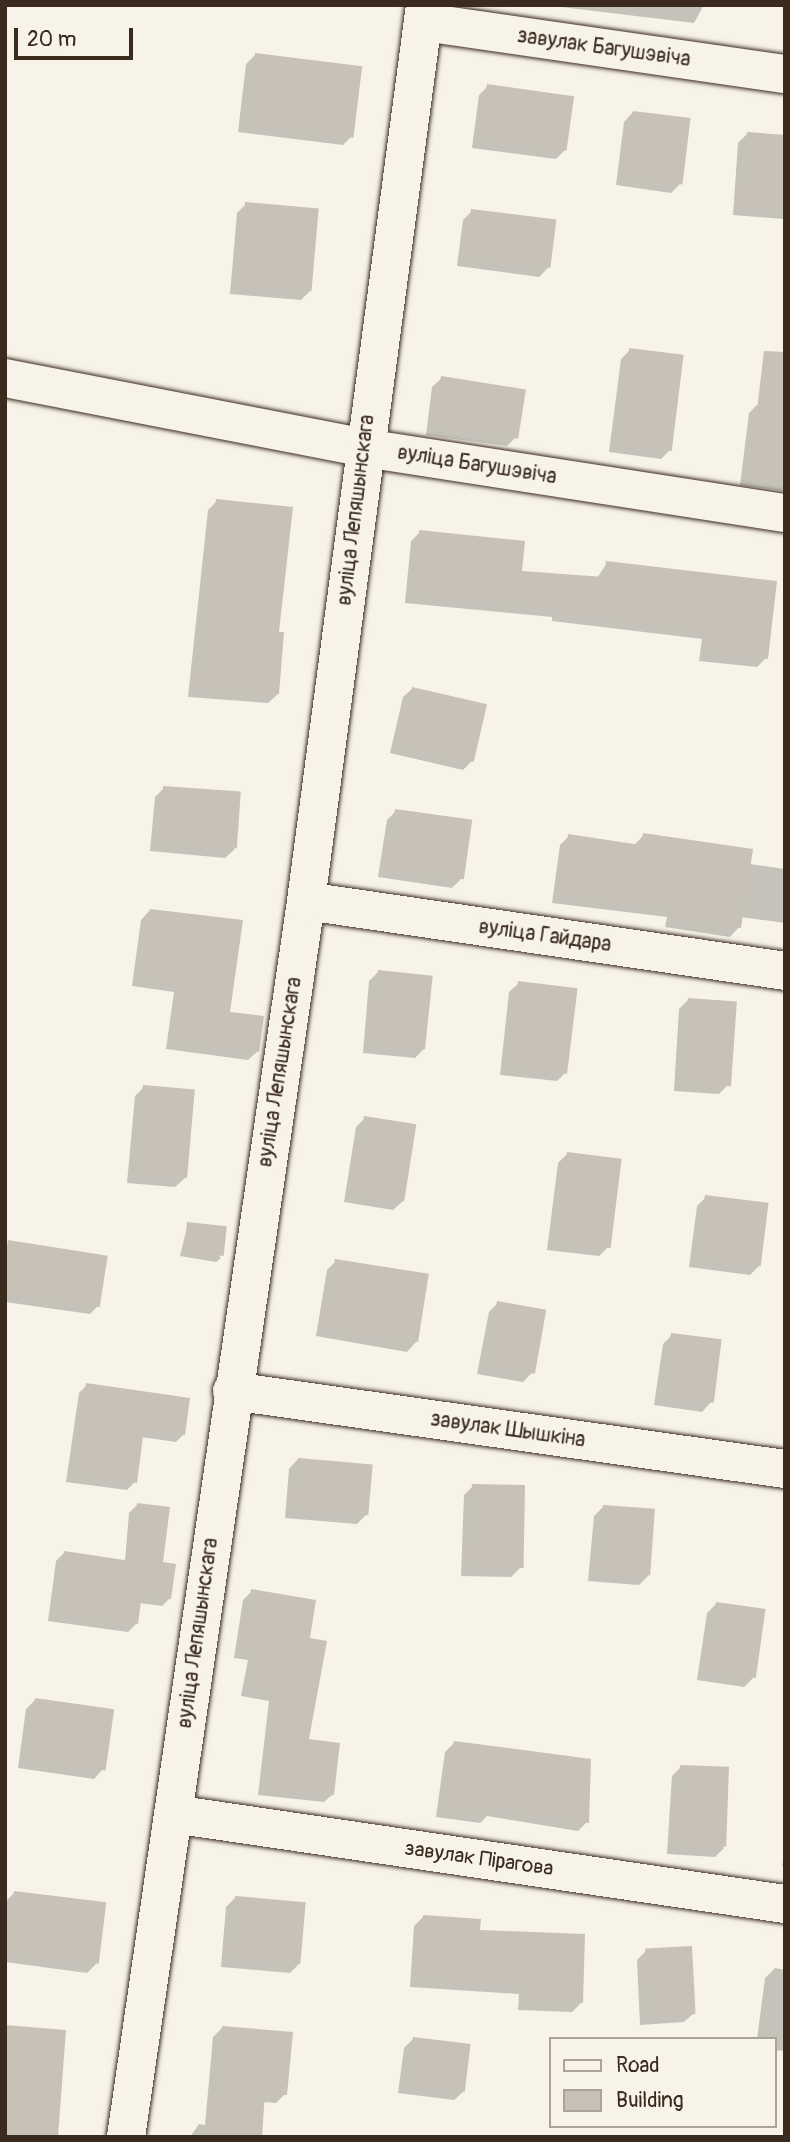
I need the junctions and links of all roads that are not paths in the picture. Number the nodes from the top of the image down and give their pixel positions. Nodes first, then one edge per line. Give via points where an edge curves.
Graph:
1 (424, 14) edge
2 (785, 74) edge
3 (5, 379) edge
4 (364, 448) junction
5 (785, 513) edge
6 (306, 901) junction
7 (785, 971) edge
8 (232, 1391) junction
9 (785, 1469) edge
10 (173, 1814) junction
11 (785, 1904) edge
12 (126, 2137) edge

1 - 2 street, завулак Багушэвіча
1 - 4 street, вуліца Лепяшынскага
3 - 4 street, вуліца Багушэвіча
4 - 5 street, вуліца Багушэвіча
4 - 6 street, вуліца Лепяшынскага
6 - 7 street, вуліца Гайдара
6 - 8 street, вуліца Лепяшынскага
8 - 9 street, завулак Шышкіна
8 - 10 street, вуліца Лепяшынскага
10 - 11 street, завулак Пірагова
10 - 12 street, вуліца Лепяшынскага

